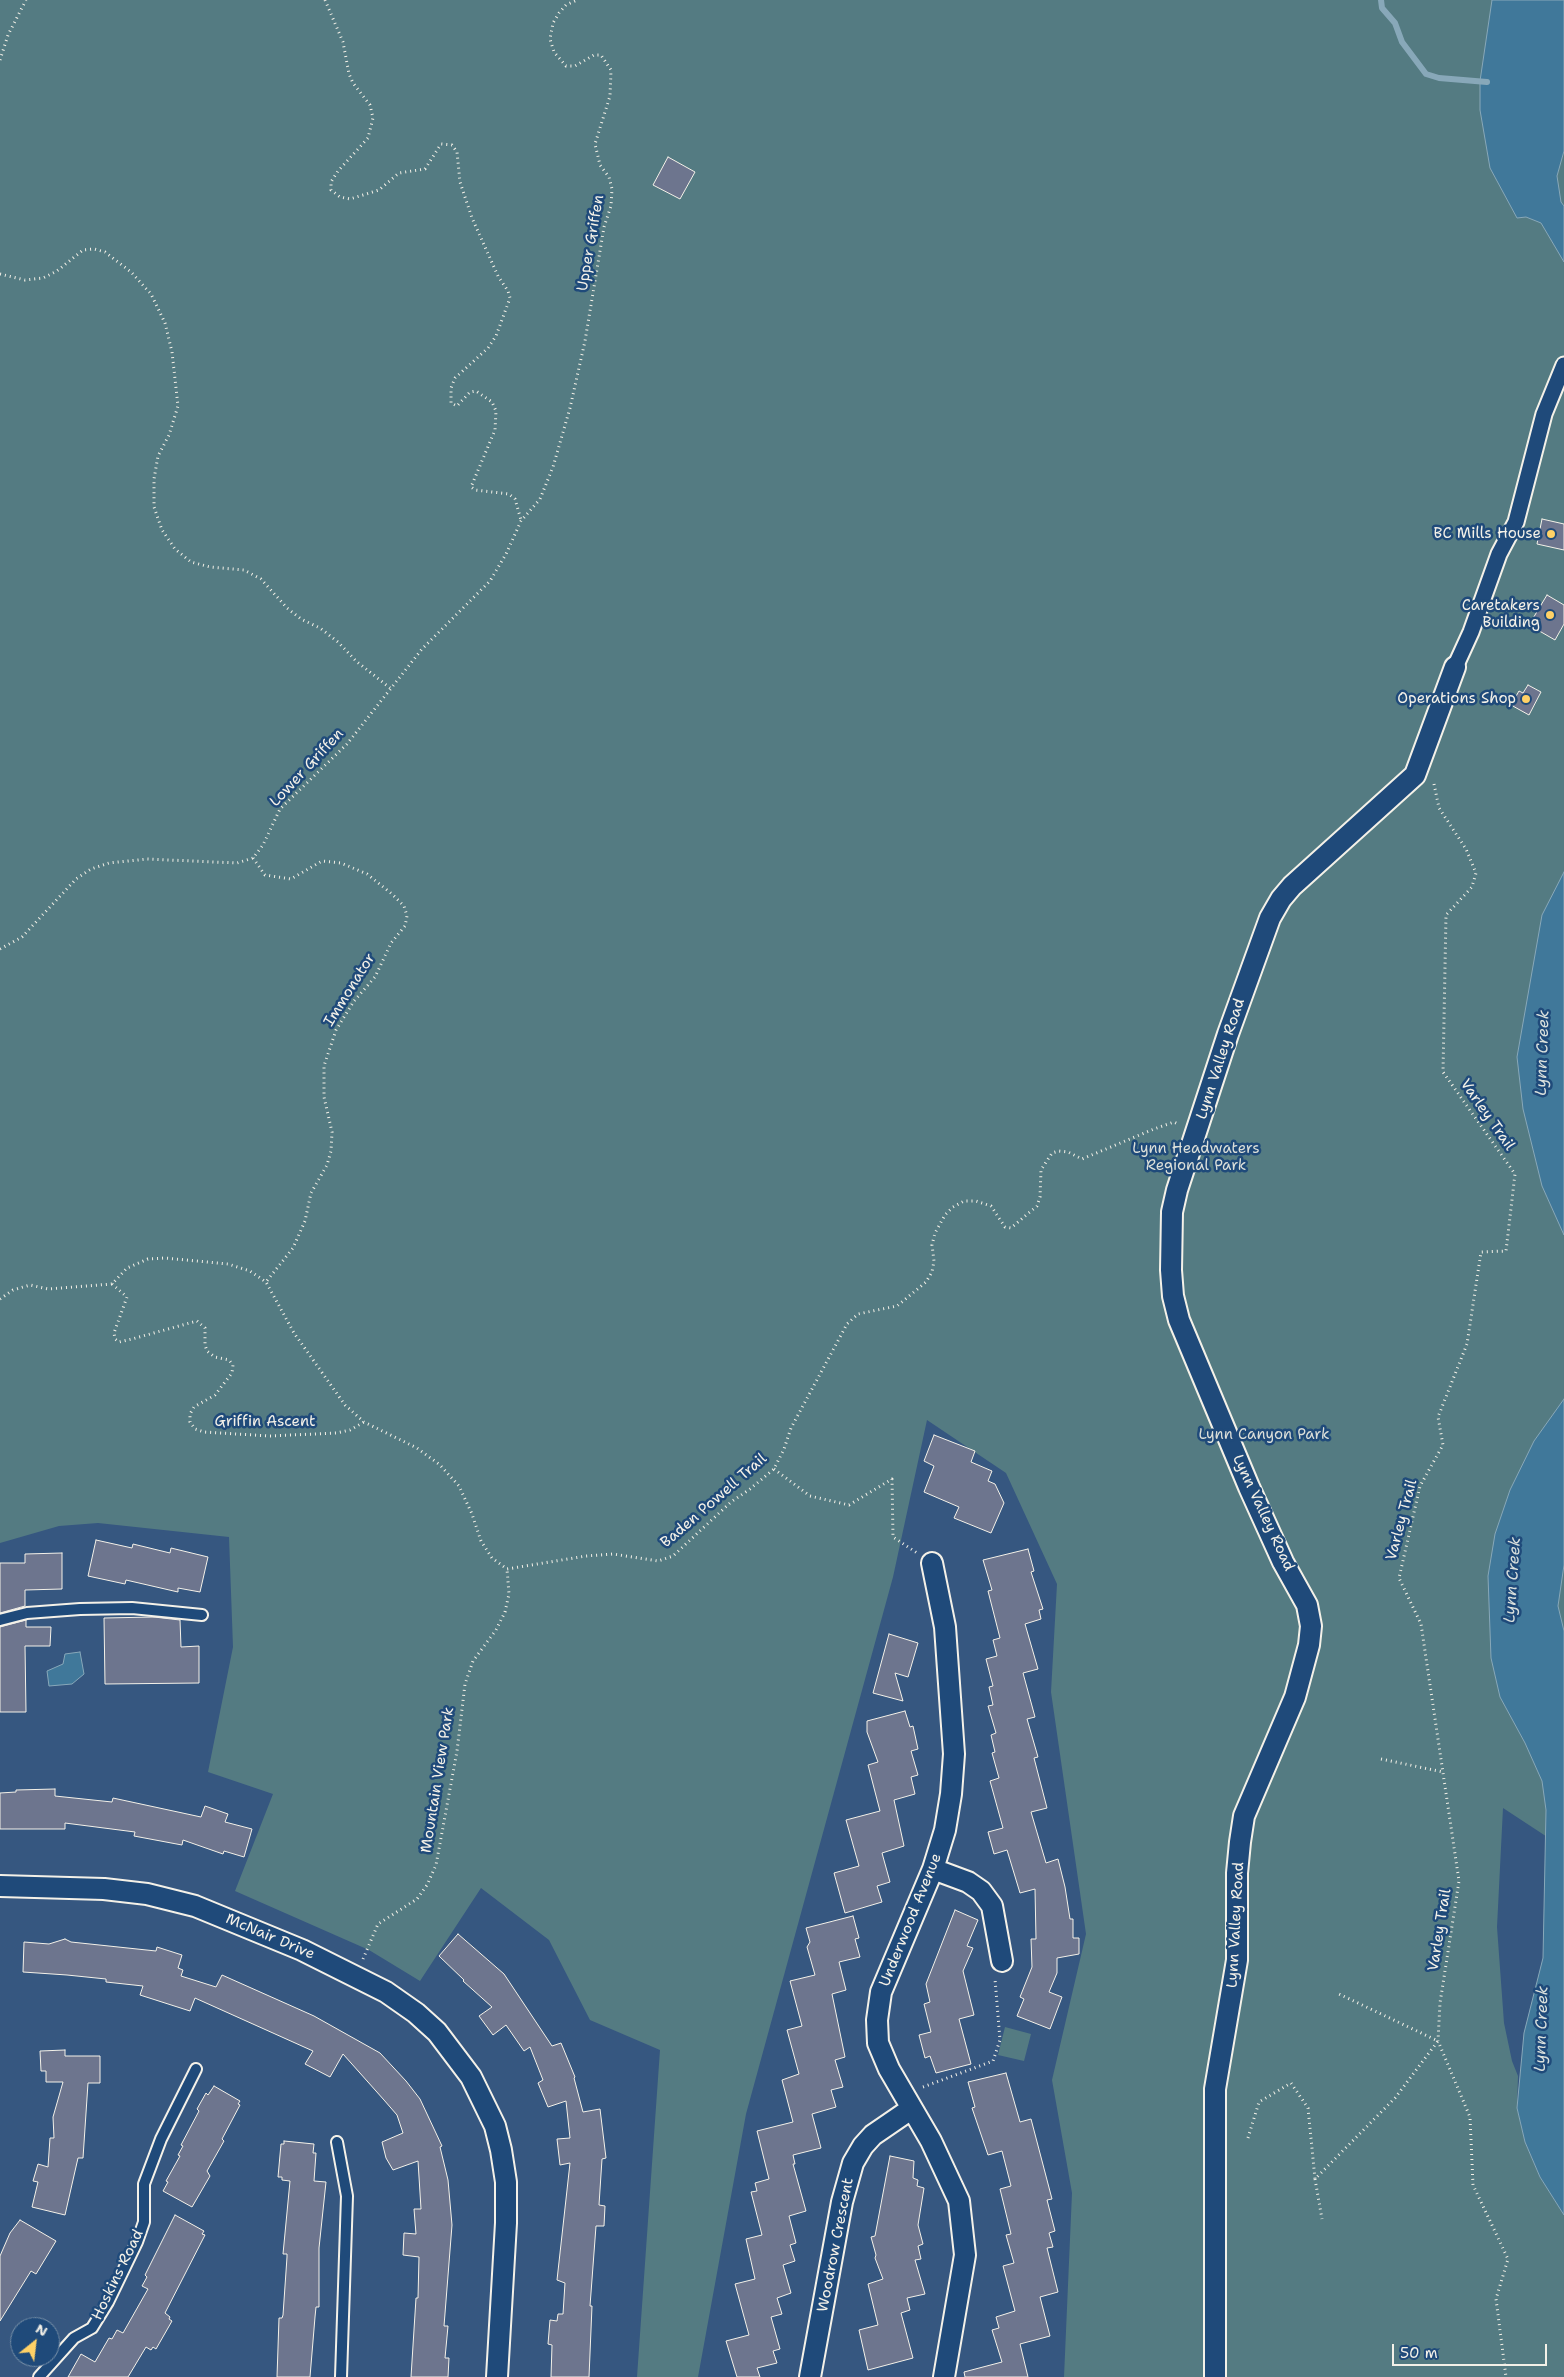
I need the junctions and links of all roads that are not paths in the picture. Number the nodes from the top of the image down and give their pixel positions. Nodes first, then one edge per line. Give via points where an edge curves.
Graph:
1 (1564, 365) edge
2 (1455, 667) joint
3 (932, 1563) road end
4 (202, 1615) dead end
5 (0, 1620) edge
6 (933, 1869) junction
7 (0, 1886) edge
8 (1002, 1961) road end
9 (196, 2070) dead end
10 (907, 2101) junction
11 (337, 2142) dead end
12 (39, 2377) edge
13 (341, 2377) edge
14 (497, 2377) edge
15 (810, 2377) edge
16 (944, 2377) edge
17 (1215, 2377) edge

1 - 2 street via 1544,414 1516,522 1499,554
2 - 17 street, Lynn Valley Road via 1415,776 1306,873 1281,900 1262,938 1172,1212 1173,1296 1189,1347 1264,1521 1306,1605 1310,1626 1309,1645 1295,1697 1244,1816 1240,1842 1237,1960 1215,2089
3 - 6 street, Underwood Avenue via 945,1627 954,1754 952,1794
4 - 5 lane via 132,1608 80,1609 27,1613
6 - 8 street via 968,1882 981,1891 992,1906
6 - 10 street, Underwood Avenue via 881,1992 877,2020 878,2044
7 - 14 street, McNair Drive via 104,1889 147,1894 195,1906 249,1926 386,1992 437,2032 471,2077 496,2126 506,2182
9 - 12 lane, Hoskins Road via 161,2139 144,2184 144,2222 108,2302 92,2328 74,2338
10 - 15 street, Woodrow Crescent via 863,2146 853,2163 842,2202
10 - 16 street, Underwood Avenue via 959,2201 965,2255
11 - 13 lane via 347,2196

